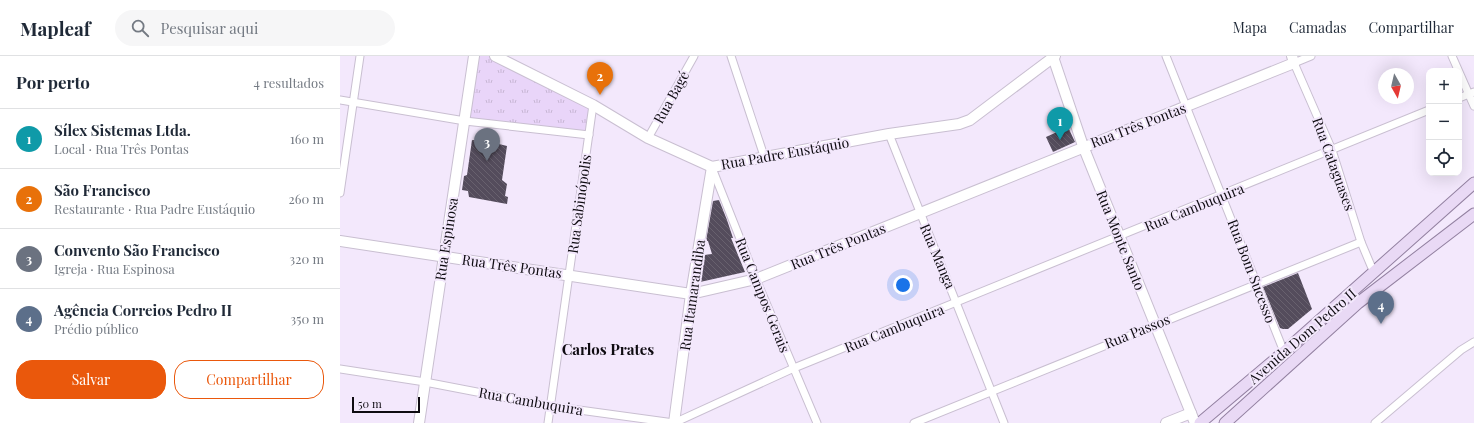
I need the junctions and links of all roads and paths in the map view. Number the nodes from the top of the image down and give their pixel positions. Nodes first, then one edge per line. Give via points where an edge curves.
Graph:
1 (360, 56) edge
2 (474, 56) edge
3 (495, 56) edge
4 (694, 56) edge
5 (731, 56) edge
6 (1054, 56) edge
7 (1166, 56) edge
8 (1311, 56) edge
9 (1452, 56) edge
10 (1293, 59) edge
11 (1472, 92) edge
12 (1462, 97) edge
13 (340, 100) edge
14 (353, 102) junction
15 (593, 105) junction
16 (1474, 106) edge
17 (1186, 107) junction
18 (1426, 111) edge
19 (465, 121) junction
20 (889, 134) junction
21 (589, 135) junction
22 (648, 138) junction
23 (1083, 146) junction
24 (1332, 150) junction
25 (764, 156) junction
26 (712, 167) junction
27 (1474, 183) edge
28 (340, 193) edge
29 (1222, 195) junction
30 (920, 214) junction
31 (1474, 214) edge
32 (1120, 237) junction
33 (340, 242) edge
34 (1361, 242) junction
35 (444, 256) junction
36 (1374, 273) junction
37 (569, 275) junction
38 (756, 279) junction
39 (1256, 284) junction
40 (691, 294) junction
41 (957, 303) junction
42 (1155, 324) junction
43 (1474, 342) edge
44 (1284, 352) junction
45 (794, 368) junction
46 (340, 369) edge
47 (425, 382) junction
48 (992, 391) junction
49 (550, 406) junction
50 (1191, 413) junction
51 (419, 423) edge
52 (548, 423) edge
53 (674, 423) edge
54 (817, 423) edge
55 (914, 423) edge
56 (1004, 423) edge
57 (1166, 423) edge
58 (1195, 423) edge
59 (1200, 423) edge
60 (1225, 423) edge
61 (1375, 423) edge

1 - 14 street
2 - 19 main road, Rua Espinosa
3 - 15 main road, Rua Padre Eustáquio
4 - 22 street, Rua Bagé
5 - 25 street
6 - 20 main road, Rua Padre Eustáquio via 970,120 959,124
6 - 23 main road, Rua Monte Santo
7 - 17 street, Rua Bom Sucesso
8 - 10 street, Rua Três Pontas
9 - 11 street
10 - 17 main road, Rua Três Pontas
10 - 24 street, Rua Cataguases
11 - 12 street
11 - 16 street
13 - 14 street
14 - 19 street
14 - 28 street
15 - 21 street, Rua Sabinópolis
15 - 22 main road, Rua Padre Eustáquio
17 - 23 main road, Rua Três Pontas
17 - 29 street, Rua Bom Sucesso
18 - 24 street, Rua Cambuquira
19 - 21 street
19 - 35 main road, Rua Espinosa
20 - 25 main road, Rua Padre Eustáquio
20 - 30 street, Rua Manga
21 - 37 street, Rua Sabinópolis
22 - 26 main road, Rua Padre Eustáquio
23 - 30 main road, Rua Três Pontas
23 - 32 main road, Rua Monte Santo
24 - 29 street, Rua Cambuquira
24 - 34 street, Rua Cataguases
25 - 26 main road, Rua Padre Eustáquio
26 - 38 street, Rua Campos Gerais
26 - 40 main road, Rua Itamarandiba
27 - 36 main road, Avenida Dom Pedro II
29 - 32 street, Rua Cambuquira
29 - 39 street, Rua Bom Sucesso
30 - 38 main road, Rua Três Pontas
30 - 41 street, Rua Manga
31 - 60 main road, Avenida Dom Pedro II via 1358,303
32 - 41 street, Rua Cambuquira
32 - 42 main road, Rua Monte Santo
33 - 35 main road, Rua Três Pontas
34 - 36 street, Rua Cataguases
34 - 39 street, Rua Passos
35 - 37 main road, Rua Três Pontas
35 - 47 main road, Rua Espinosa
36 - 44 main road, Avenida Dom Pedro II
37 - 40 main road, Rua Três Pontas
37 - 49 street, Rua Sabinópolis
38 - 40 main road, Rua Três Pontas
38 - 45 street, Rua Campos Gerais
39 - 42 street, Rua Passos
39 - 44 street, Rua Bom Sucesso
40 - 53 main road, Rua Itamarandiba
41 - 45 street, Rua Cambuquira
41 - 48 street, Rua Manga
42 - 48 street, Rua Passos
42 - 50 main road, Rua Monte Santo
43 - 61 street via 1461,350
44 - 59 main road, Avenida Dom Pedro II
45 - 53 street, Rua Cambuquira
45 - 54 street, Rua Campos Gerais
46 - 47 street, Rua Cambuquira
47 - 49 street, Rua Cambuquira
47 - 51 main road, Rua Espinosa
48 - 55 street, Rua Passos
48 - 56 street, Rua Manga
49 - 52 street, Rua Sabinópolis
49 - 53 street, Rua Cambuquira
50 - 57 main road
50 - 58 main road, Rua Monte Santo

